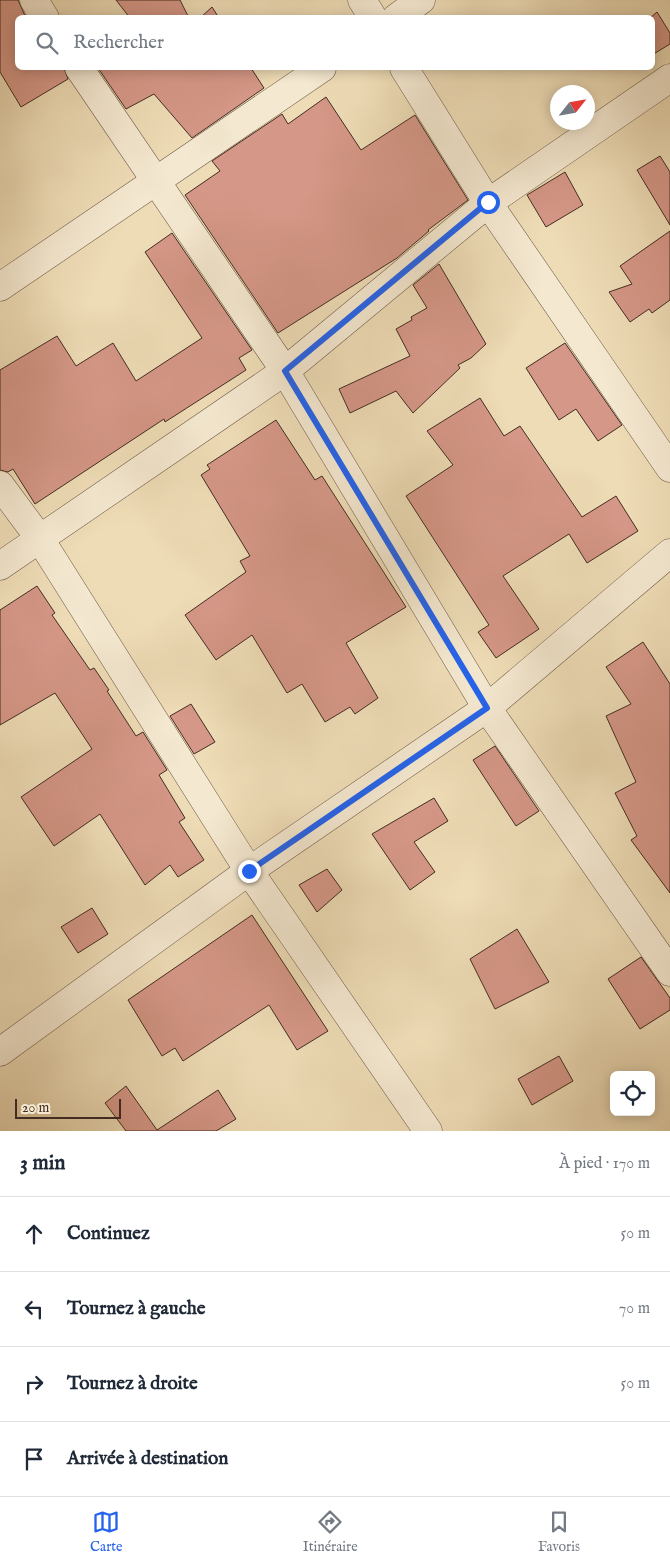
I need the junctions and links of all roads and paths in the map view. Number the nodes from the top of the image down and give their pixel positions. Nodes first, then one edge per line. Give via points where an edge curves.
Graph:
1 (34, 0) edge
2 (362, 0) edge
3 (421, 0) edge
4 (44, 15) edge
5 (371, 15) edge
6 (400, 15) edge
7 (80, 70) edge
8 (319, 70) edge
9 (405, 70) edge
10 (670, 78) edge
11 (155, 180) junction
12 (488, 202) junction
13 (0, 288) edge
14 (285, 371) junction
15 (670, 468) edge
16 (0, 485) edge
17 (40, 538) junction
18 (670, 553) edge
19 (0, 566) edge
20 (487, 708) junction
21 (249, 871) junction
22 (670, 972) edge
23 (0, 1052) edge
24 (428, 1131) edge

1 - 4 street
2 - 5 street
3 - 6 street
7 - 11 street
8 - 11 street
9 - 12 street
10 - 12 street
11 - 13 street
11 - 14 street
12 - 14 street
12 - 15 street
14 - 17 street
14 - 20 street
16 - 17 street
17 - 19 street
17 - 21 street
18 - 20 street
20 - 21 street
20 - 22 street
21 - 23 street
21 - 24 street

